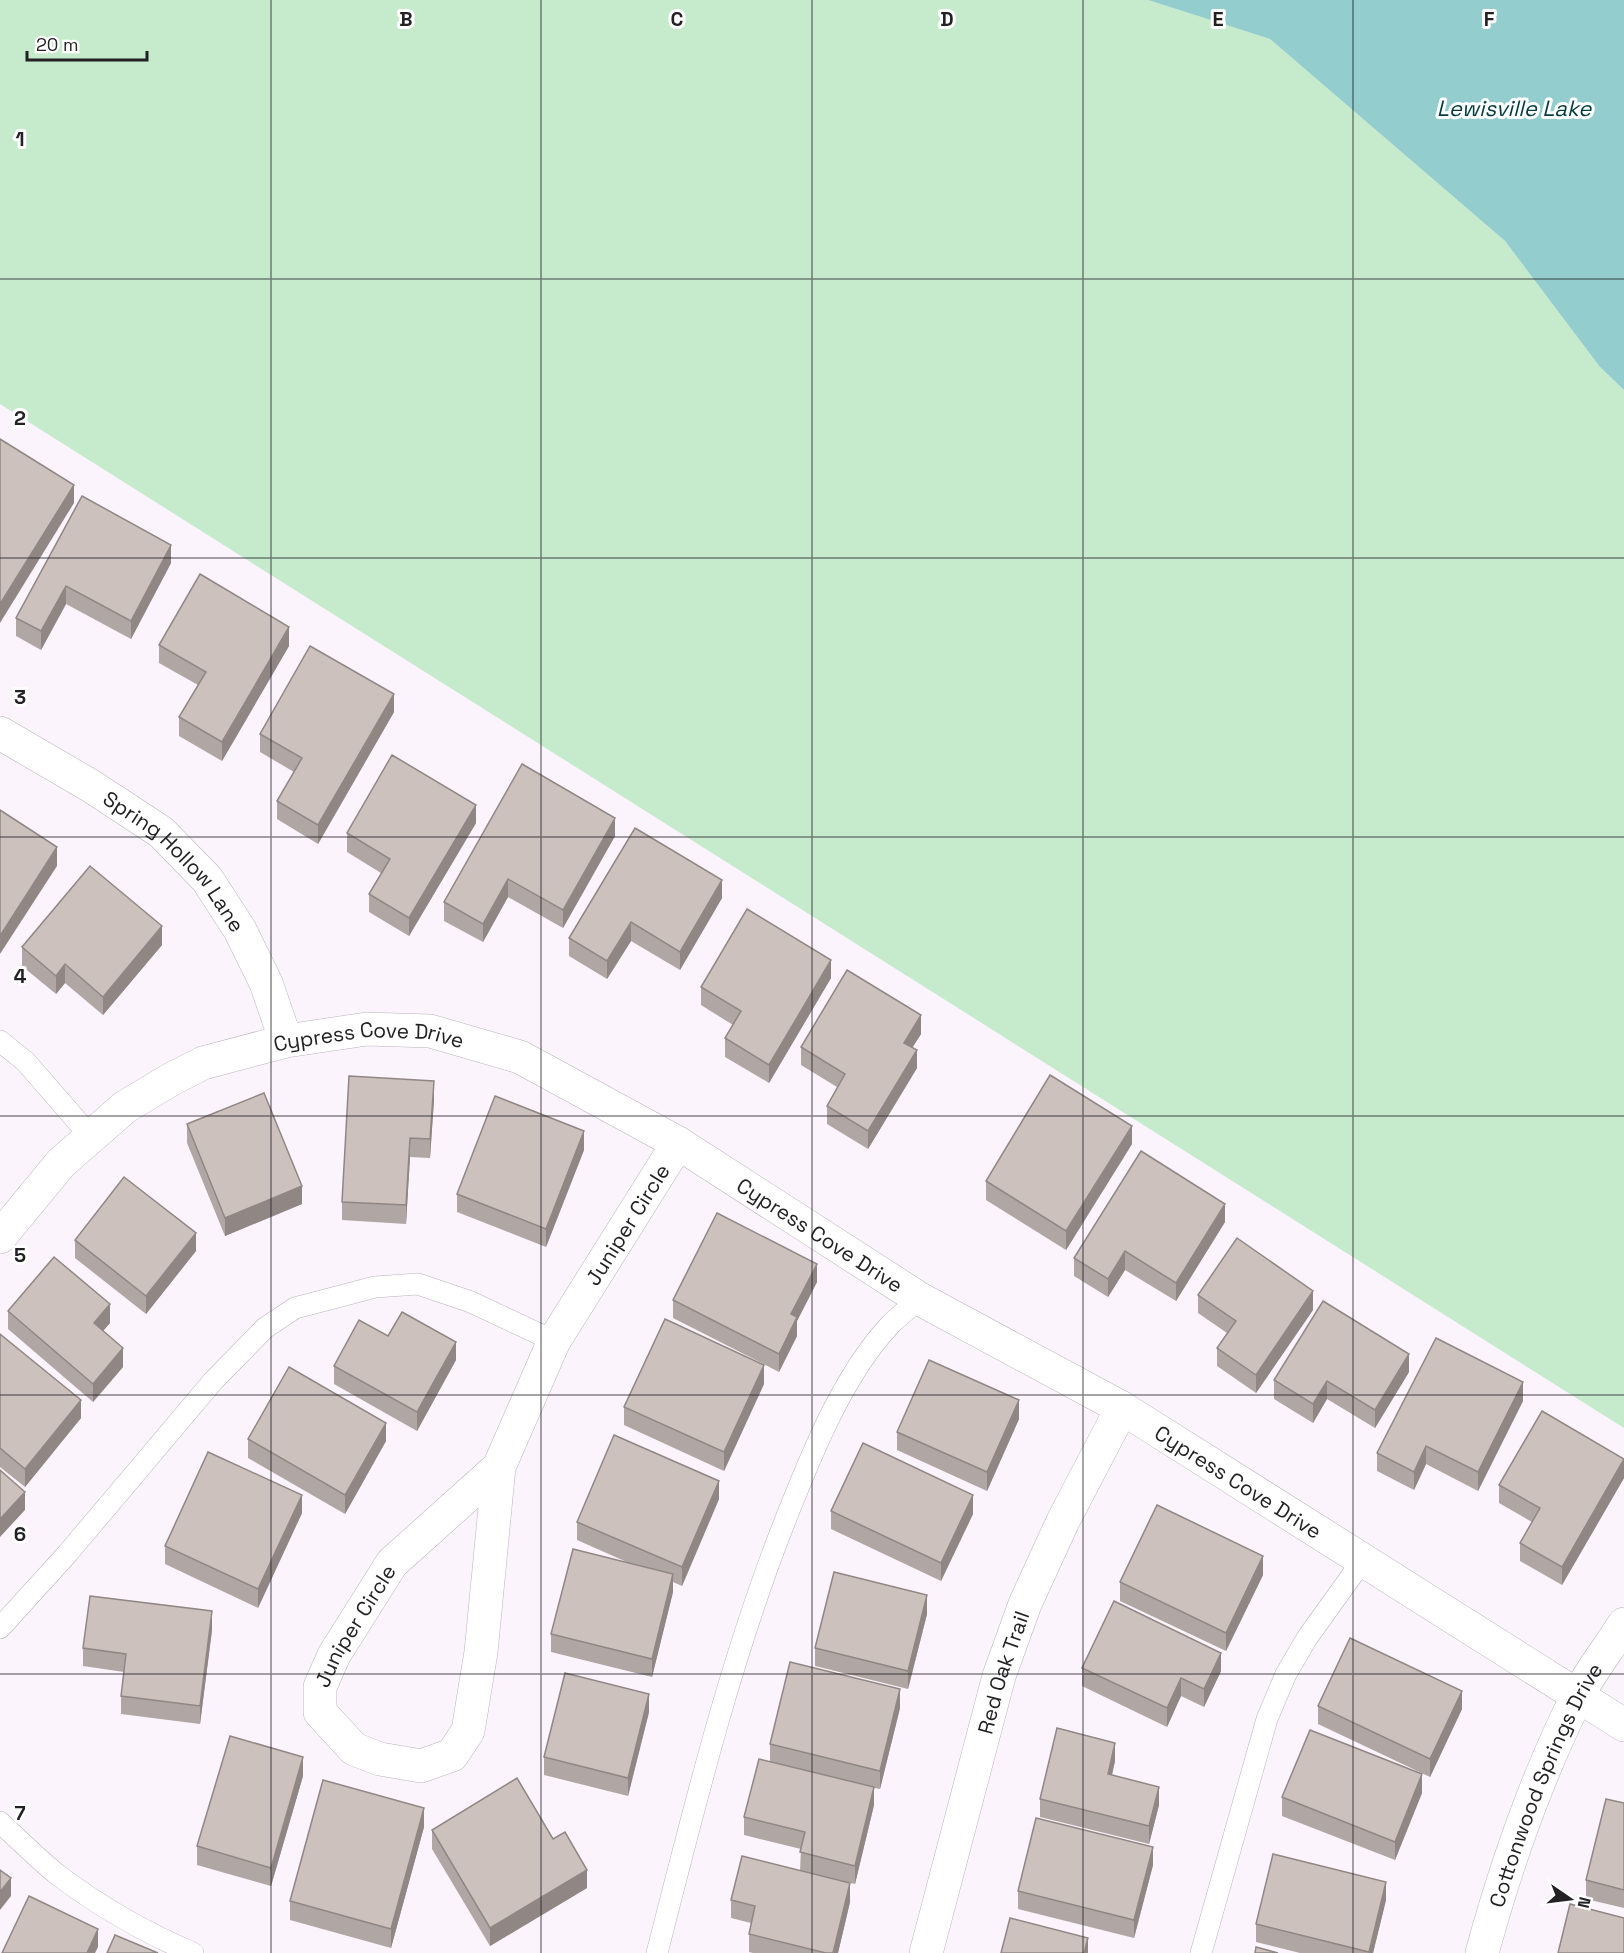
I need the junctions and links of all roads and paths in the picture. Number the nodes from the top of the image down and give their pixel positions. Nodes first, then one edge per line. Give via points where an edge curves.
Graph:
1 (0, 733) edge
2 (0, 1041) edge
3 (286, 1041) junction
4 (91, 1137) junction
5 (678, 1143) junction
6 (0, 1237) edge
7 (920, 1299) junction
8 (554, 1341) junction
9 (1122, 1408) junction
10 (499, 1467) junction
11 (1363, 1560) junction
12 (1624, 1624) edge
13 (0, 1628) edge
14 (1578, 1696) junction
15 (1624, 1725) edge
16 (0, 1822) edge
17 (193, 1953) edge
18 (657, 1953) edge
19 (926, 1953) edge
20 (1201, 1953) edge
21 (1482, 1953) edge

1 - 3 street, Spring Hollow Lane via 161,832 207,879 240,930 266,982
2 - 4 lane via 26,1062
3 - 4 street, Cypress Cove Drive via 203,1063 125,1107
3 - 5 street, Cypress Cove Drive via 367,1029 430,1031 520,1057
4 - 6 street, Cypress Cove Drive via 61,1163
5 - 7 street, Cypress Cove Drive
5 - 8 street, Juniper Circle
7 - 9 street, Cypress Cove Drive
7 - 18 lane via 890,1325 867,1354 831,1414 800,1482 739,1650
8 - 10 street, Juniper Circle
8 - 13 lane via 471,1302 418,1284 375,1287 295,1308 265,1328 214,1380
9 - 11 street, Cypress Cove Drive
9 - 19 street, Red Oak Trail via 1063,1521 1021,1614 999,1676
10 - 10 street, Juniper Circle via 481,1652 468,1731 452,1755 421,1766 380,1759 354,1749 320,1712 320,1687 334,1655 392,1563
11 - 14 street, Cypress Cove Drive
11 - 20 lane via 1307,1638 1267,1719
12 - 14 street, Cottonwood Springs Drive
14 - 15 street, Cypress Cove Drive
14 - 21 street, Cottonwood Springs Drive via 1528,1806
16 - 17 lane via 57,1874 95,1901

